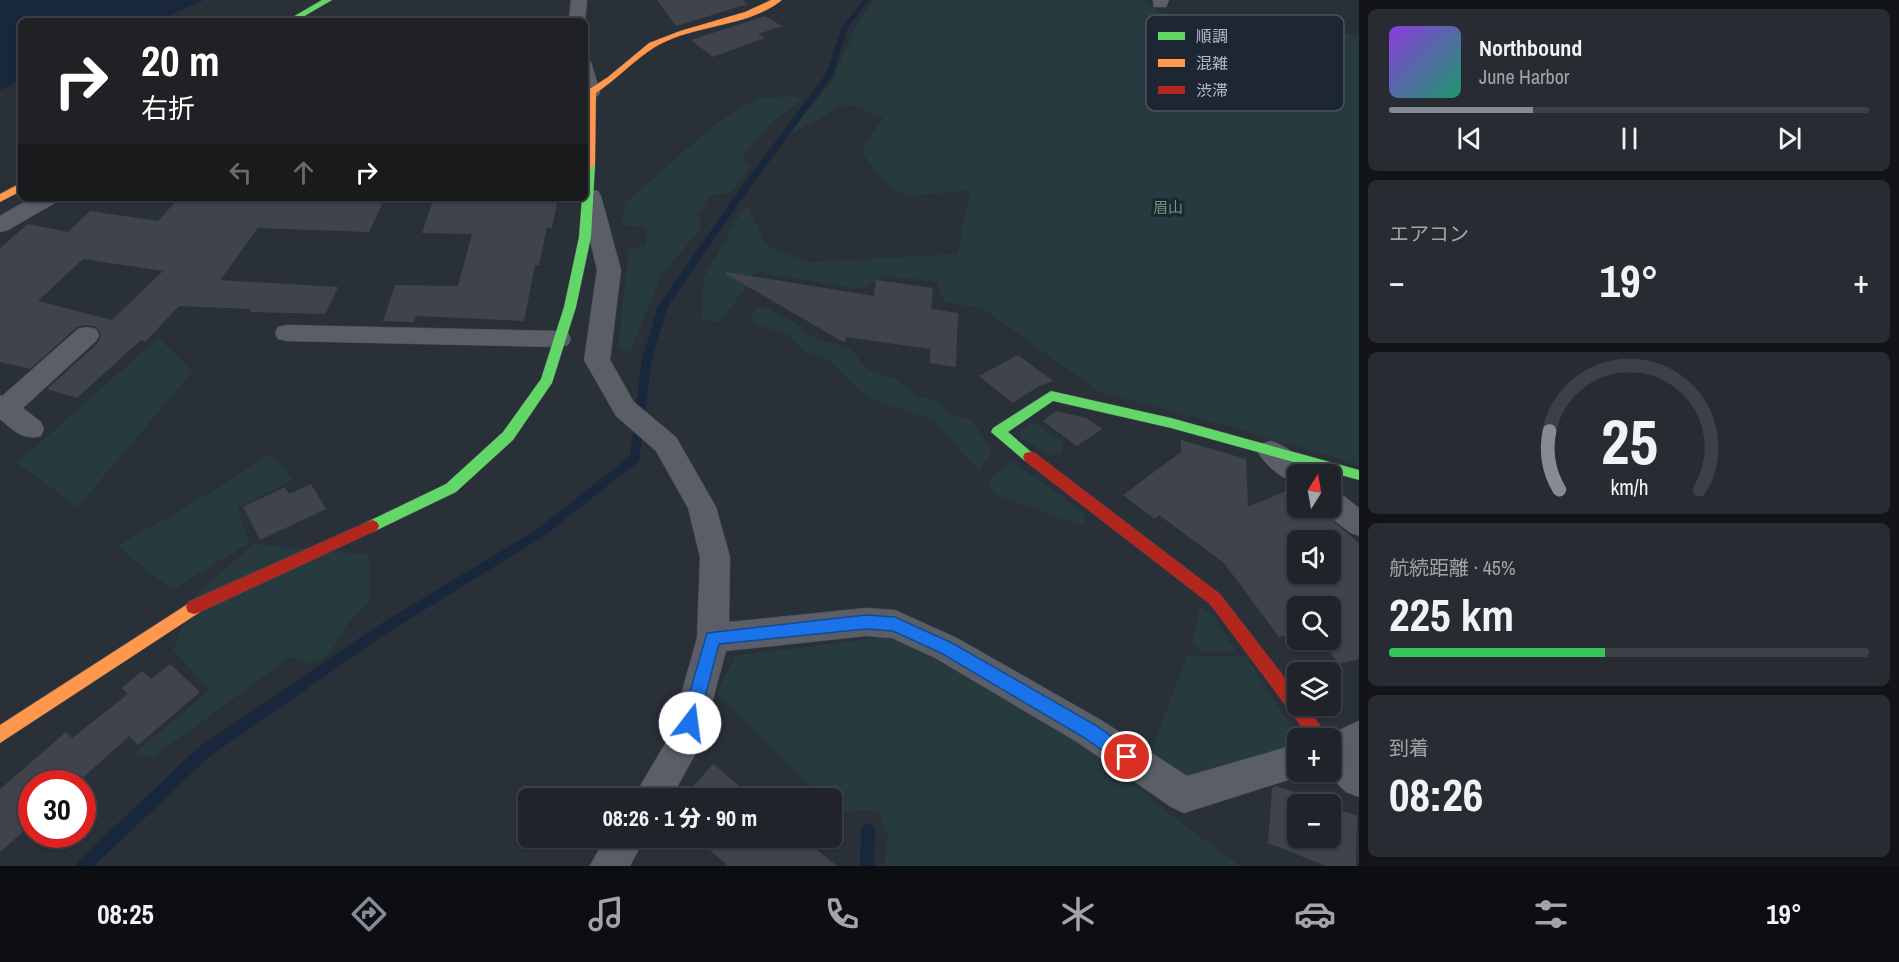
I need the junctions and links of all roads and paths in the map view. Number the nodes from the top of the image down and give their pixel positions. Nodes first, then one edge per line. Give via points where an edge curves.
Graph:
1 (328, 0) edge
2 (579, 0) edge
3 (769, 2) edge
4 (295, 18) edge
5 (578, 18) edge
6 (589, 98) edge
7 (588, 146) edge
8 (18, 188) edge
9 (588, 196) edge
10 (0, 199) edge
11 (42, 201) edge
12 (587, 201) edge
13 (0, 225) edge
14 (287, 333) dead end
15 (87, 335) dead end
16 (559, 339) junction
17 (3, 407) edge
18 (32, 429) dead end
19 (1271, 451) junction
20 (1287, 464) edge
21 (1359, 475) edge
22 (1341, 510) edge
23 (1359, 524) edge
24 (713, 638) junction
25 (1312, 728) edge
26 (0, 735) edge
27 (1359, 737) edge
28 (1341, 746) edge
29 (1341, 763) edge
30 (1287, 764) edge
31 (1359, 780) edge
32 (657, 788) edge
33 (620, 848) edge
34 (609, 866) edge

1 - 4 street
2 - 5 street
3 - 6 street via 652,45 633,57
6 - 7 street
8 - 10 street
9 - 24 street via 609,270 597,360 625,409 666,444 702,507 715,556
11 - 13 street
12 - 16 street via 585,237
14 - 16 street
15 - 17 street
16 - 26 street via 547,380 508,436 451,488 189,609
17 - 18 street
19 - 20 street
19 - 21 street
19 - 25 street via 1171,423 1050,396 998,432 1215,598
22 - 23 street
24 - 30 street via 866,622 895,624 946,648 1089,731 1184,795
24 - 32 street via 684,744
27 - 28 street
29 - 31 street
33 - 34 street

